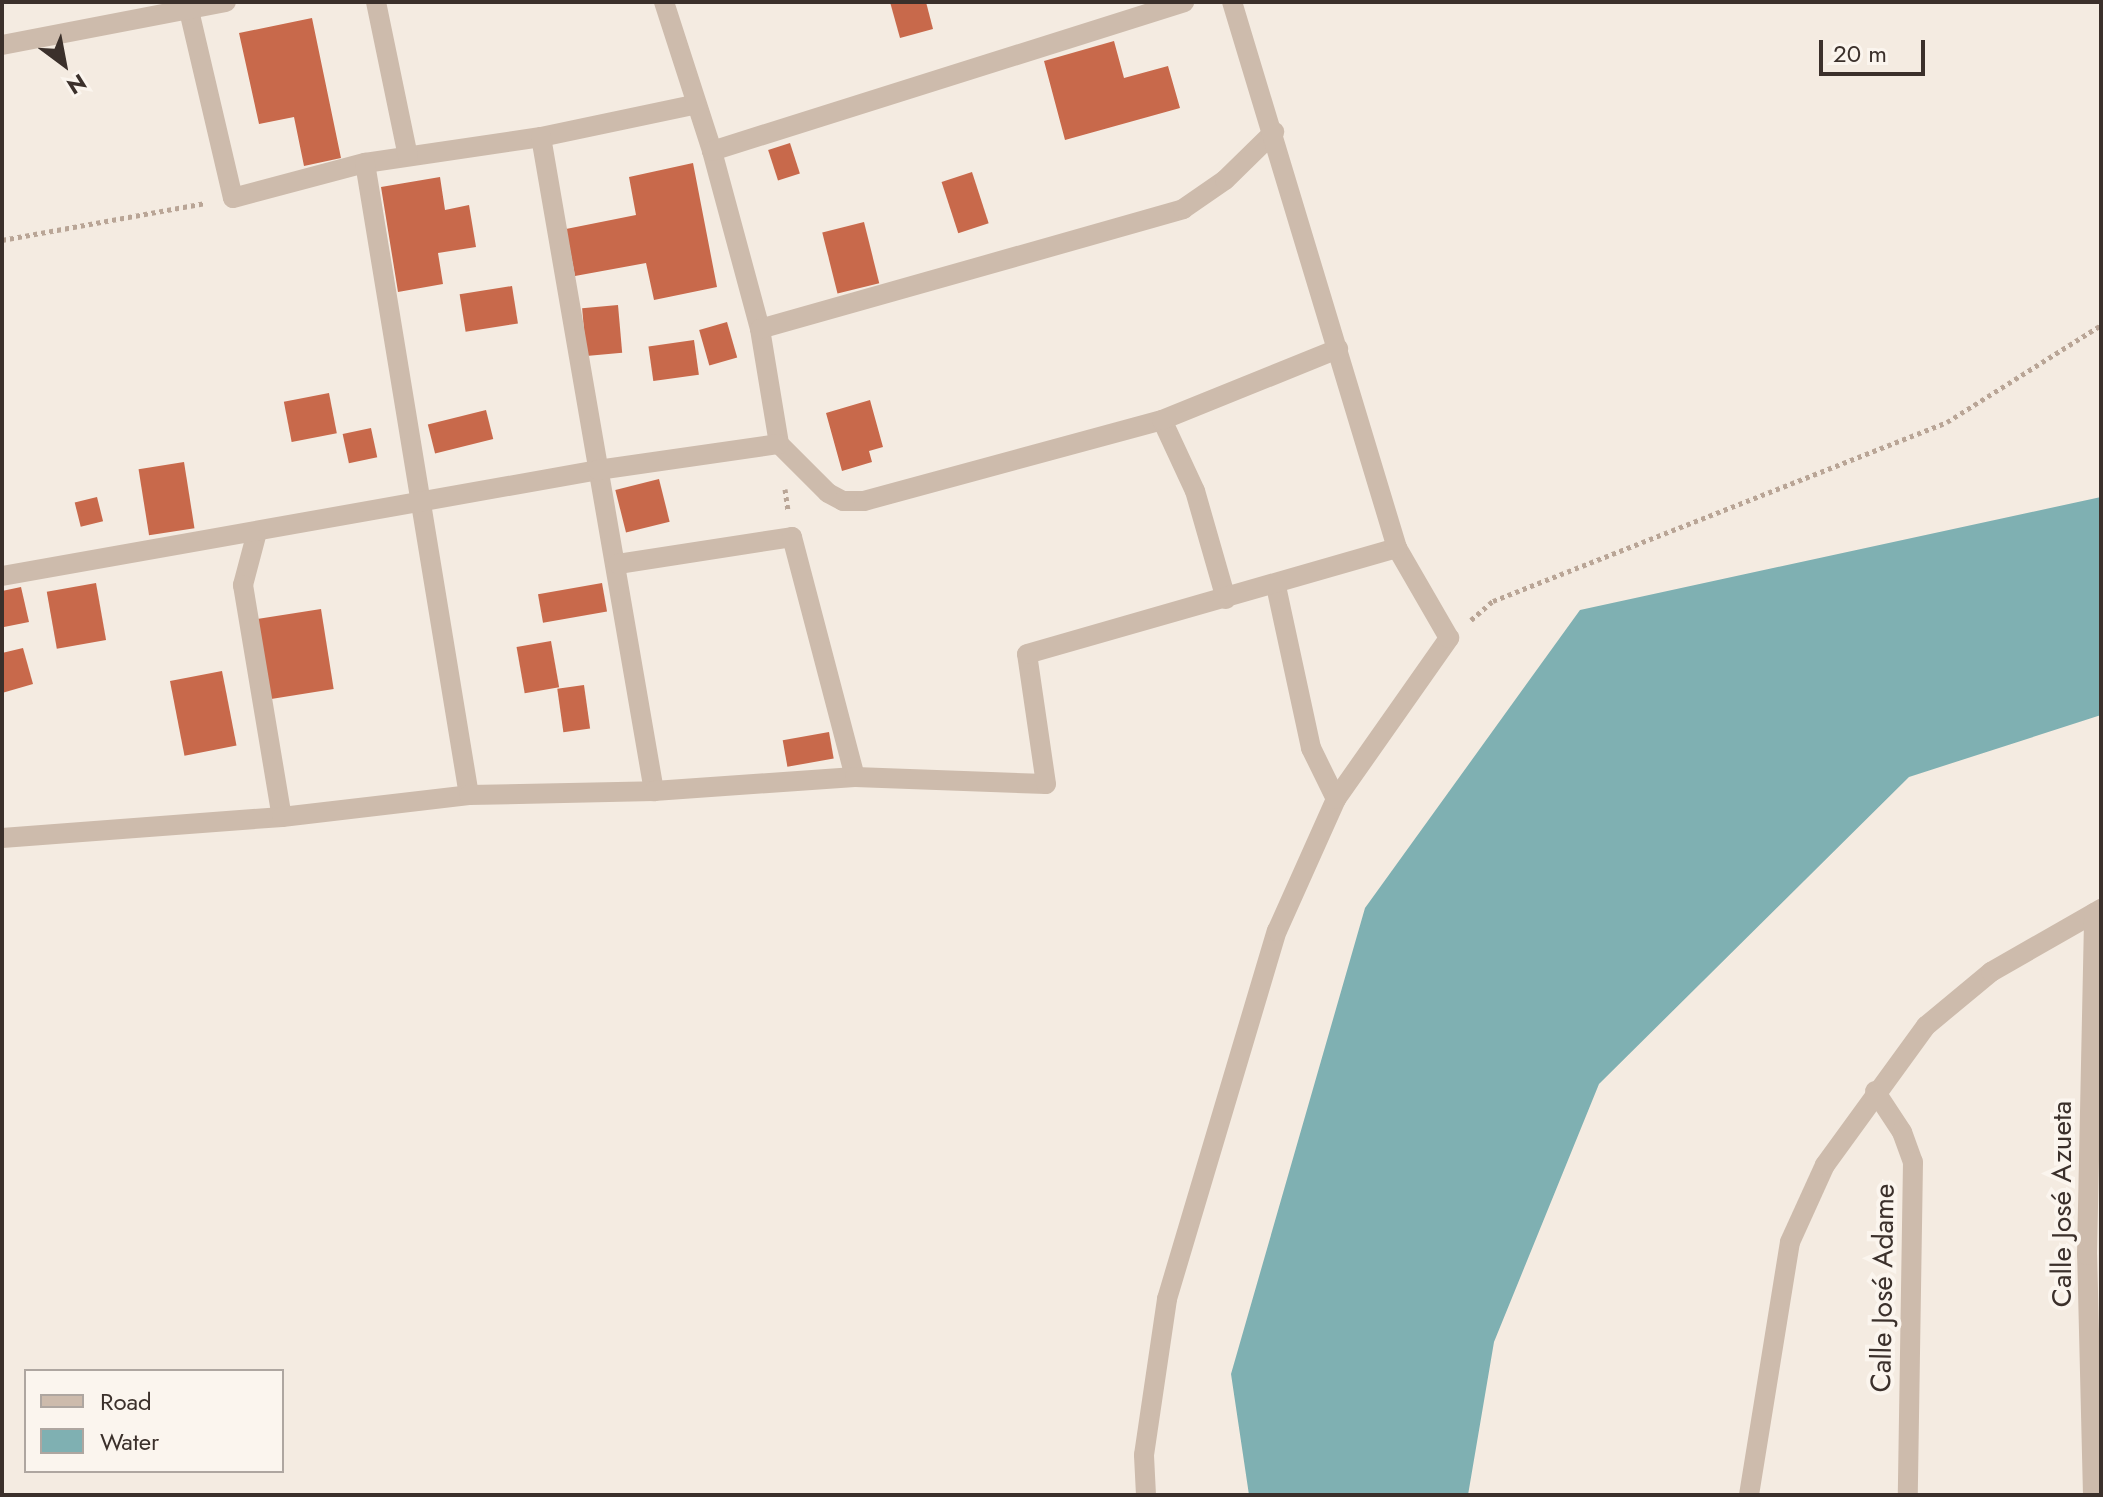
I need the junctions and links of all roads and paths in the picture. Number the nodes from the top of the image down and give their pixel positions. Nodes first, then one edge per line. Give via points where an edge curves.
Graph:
1 (226, 2) edge
2 (376, 2) edge
3 (664, 2) edge
4 (1184, 2) edge
5 (1232, 2) edge
6 (187, 6) edge
7 (2, 45) edge
8 (697, 104) junction
9 (1274, 132) junction
10 (541, 137) junction
11 (712, 151) junction
12 (408, 156) junction
13 (365, 163) junction
14 (233, 198) junction
15 (2, 240) edge
16 (2101, 325) edge
17 (760, 329) junction
18 (1338, 349) junction
19 (1162, 420) junction
20 (779, 444) junction
21 (598, 470) junction
22 (421, 500) junction
23 (257, 532) junction
24 (1397, 548) junction
25 (618, 564) junction
26 (2, 576) edge
27 (1276, 586) junction
28 (1226, 599) junction
29 (1449, 638) junction
30 (855, 777) junction
31 (654, 791) junction
32 (469, 795) junction
33 (1336, 799) junction
34 (282, 817) junction
35 (2, 838) edge
36 (2097, 911) edge
37 (1875, 1091) junction
38 (1146, 1495) edge
39 (1749, 1495) edge
40 (1908, 1495) edge
41 (2093, 1495) edge

1 - 6 street
2 - 12 street
3 - 8 street
4 - 11 street
5 - 9 street
6 - 7 street
6 - 14 street
8 - 10 street
8 - 11 street
9 - 17 street via 1225,180 1183,209
9 - 18 street
10 - 12 street
10 - 21 street
11 - 17 street
12 - 13 street
13 - 14 street
13 - 22 street
14 - 15 path
16 - 29 path via 1947,422 1493,601
17 - 20 street
18 - 19 street
18 - 24 street
19 - 20 street via 864,501 843,501 828,493
19 - 28 street via 1195,491
20 - 21 street
21 - 22 street
21 - 25 street
22 - 23 street
22 - 32 street
23 - 26 street
23 - 34 street via 243,585
24 - 27 street
24 - 29 street
25 - 30 street via 792,537
25 - 31 street
27 - 28 street
27 - 33 street via 1311,748
28 - 30 street via 1027,654 1046,784
29 - 33 street
30 - 31 street
31 - 32 street
32 - 34 street
33 - 38 street via 1277,931 1167,1299 1144,1455
34 - 35 street
36 - 37 street via 1991,972 1926,1026
36 - 41 street, Calle José Azueta via 2087,1255
37 - 39 street via 1825,1165 1790,1242
37 - 40 street, Calle José Adame via 1902,1132 1913,1162

